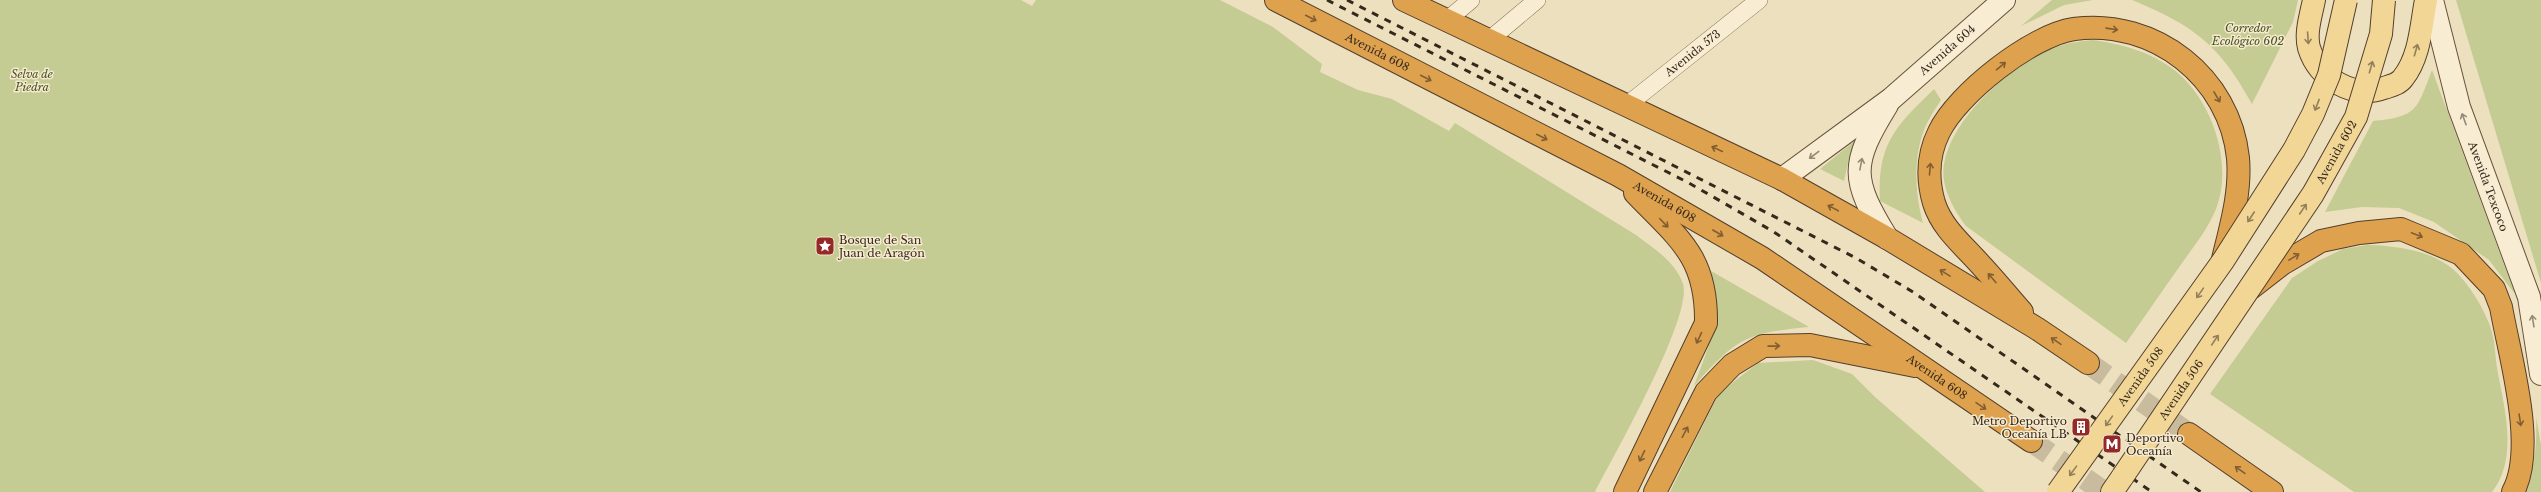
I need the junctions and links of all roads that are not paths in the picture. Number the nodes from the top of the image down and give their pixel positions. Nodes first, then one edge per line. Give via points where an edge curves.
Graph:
1 (1276, 0) edge
2 (1404, 0) edge
3 (1471, 0) edge
4 (1537, 0) edge
5 (1759, 0) edge
6 (2004, 0) edge
7 (2314, 0) edge
8 (2346, 0) edge
9 (2384, 0) edge
10 (2426, 0) edge
11 (2432, 0) edge
12 (1446, 21) junction
13 (1488, 41) junction
14 (1891, 99) junction
15 (1626, 106) junction
16 (1618, 175) junction
17 (1782, 179) junction
18 (1887, 238) junction
19 (2223, 261) junction
20 (2250, 288) junction
21 (2036, 328) junction
22 (2088, 363) tunnel mouth
23 (1926, 368) junction
24 (2541, 374) edge
25 (2189, 434) tunnel mouth
26 (2031, 441) tunnel mouth
27 (1625, 492) edge
28 (1655, 492) edge
29 (2058, 492) edge
30 (2112, 492) edge
31 (2272, 492) edge
32 (2513, 492) edge

1 -> 16 highway, Avenida 608
2 - 12 highway
3 - 12 street
4 - 13 street
5 - 15 street, Avenida 573
6 - 14 street, Avenida 604
7 -> 10 main road via 2307,34 2314,60 2331,80 2343,86 2367,91 2391,86 2402,80 2408,71 2417,48
8 -> 19 main road, bridge via 2328,75 2313,114 2294,150
20 -> 9 main road, Avenida 602, bridge via 2313,194 2356,117 2381,34
24 -> 11 street, Avenida Texcoco via 2529,297 2459,106
12 - 13 highway
13 - 15 highway
14 -> 17 street, Avenida 604
18 -> 14 street, Avenida 604 via 1867,205 1860,186 1859,168 1870,132
17 -> 15 highway
16 -> 23 highway, Avenida 608 via 1762,258
16 -> 27 highway via 1686,247 1701,276 1706,297 1706,323
18 -> 17 highway
21 -> 18 highway
21 -> 19 highway via 1955,239 1943,222 1934,204 1929,178 1931,156 1939,132 1954,108 2003,63 2036,43 2073,29 2104,28 2135,32 2164,44 2191,66 2216,94 2230,124 2238,158 2238,193
19 -> 29 main road, Avenida 508, bridge
30 -> 20 main road, Avenida 506, bridge
20 -> 32 highway via 2282,264 2321,241 2359,233 2401,229 2461,254 2494,288 2501,308 2524,442 2521,471
22 -> 21 highway
23 -> 26 highway, Avenida 608
28 -> 23 highway via 1706,392 1732,365 1762,346 1810,345
31 -> 25 highway

